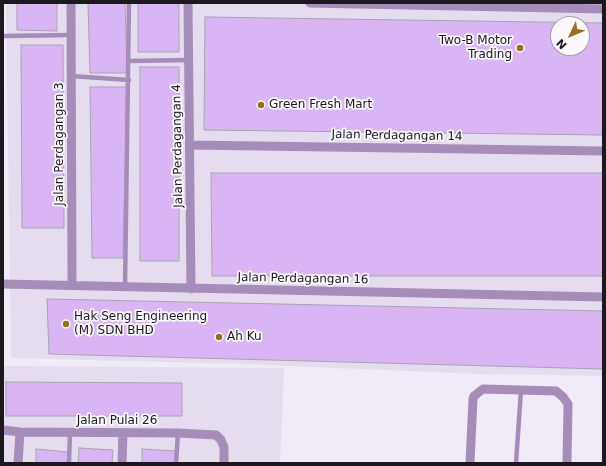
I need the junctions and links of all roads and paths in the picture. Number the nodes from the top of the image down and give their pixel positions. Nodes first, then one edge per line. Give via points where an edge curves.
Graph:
1 (71, 3) edge
2 (129, 3) edge
3 (188, 3) edge
4 (310, 3) edge
5 (326, 3) edge
6 (553, 6) edge
7 (603, 9) edge
8 (72, 35) junction
9 (3, 36) edge
10 (189, 60) junction
11 (129, 61) junction
12 (71, 76) junction
13 (129, 80) junction
14 (190, 144) junction
15 (603, 151) edge
16 (3, 284) edge
17 (72, 284) junction
18 (125, 286) junction
19 (192, 288) junction
20 (603, 297) edge
21 (521, 390) junction
22 (3, 430) edge
23 (20, 432) junction
24 (70, 433) junction
25 (123, 433) junction
26 (178, 433) junction
27 (18, 463) edge
28 (69, 463) edge
29 (122, 463) edge
30 (176, 463) edge
31 (224, 463) edge
32 (470, 463) edge
33 (516, 463) edge
34 (567, 463) edge

1 - 8 street, Jalan Perdagangan 3
2 - 11 lane
3 - 10 street, Jalan Perdagangan 4
4 - 5 street
5 - 6 street
6 - 7 street
8 - 9 lane
8 - 12 street, Jalan Perdagangan 3
10 - 11 lane
10 - 14 street, Jalan Perdagangan 4
11 - 13 lane
12 - 13 lane
12 - 17 street, Jalan Perdagangan 3
13 - 18 lane
14 - 15 street, Jalan Perdagangan 14
14 - 19 street, Jalan Perdagangan 4
16 - 17 street, Jalan Perdagangan 16
17 - 18 street, Jalan Perdagangan 16
18 - 19 street, Jalan Perdagangan 16
19 - 20 street, Jalan Perdagangan 16
21 - 32 street via 483,389 474,396
21 - 33 lane
21 - 34 street via 556,391 563,396 568,404
22 - 23 street, Jalan Pulai 26
23 - 24 street, Jalan Pulai 26
23 - 27 street
24 - 25 street, Jalan Pulai 26
24 - 28 lane
25 - 26 street, Jalan Pulai 26
25 - 29 street
26 - 30 lane
26 - 31 street, Jalan Pulai 26 via 216,435 224,447

